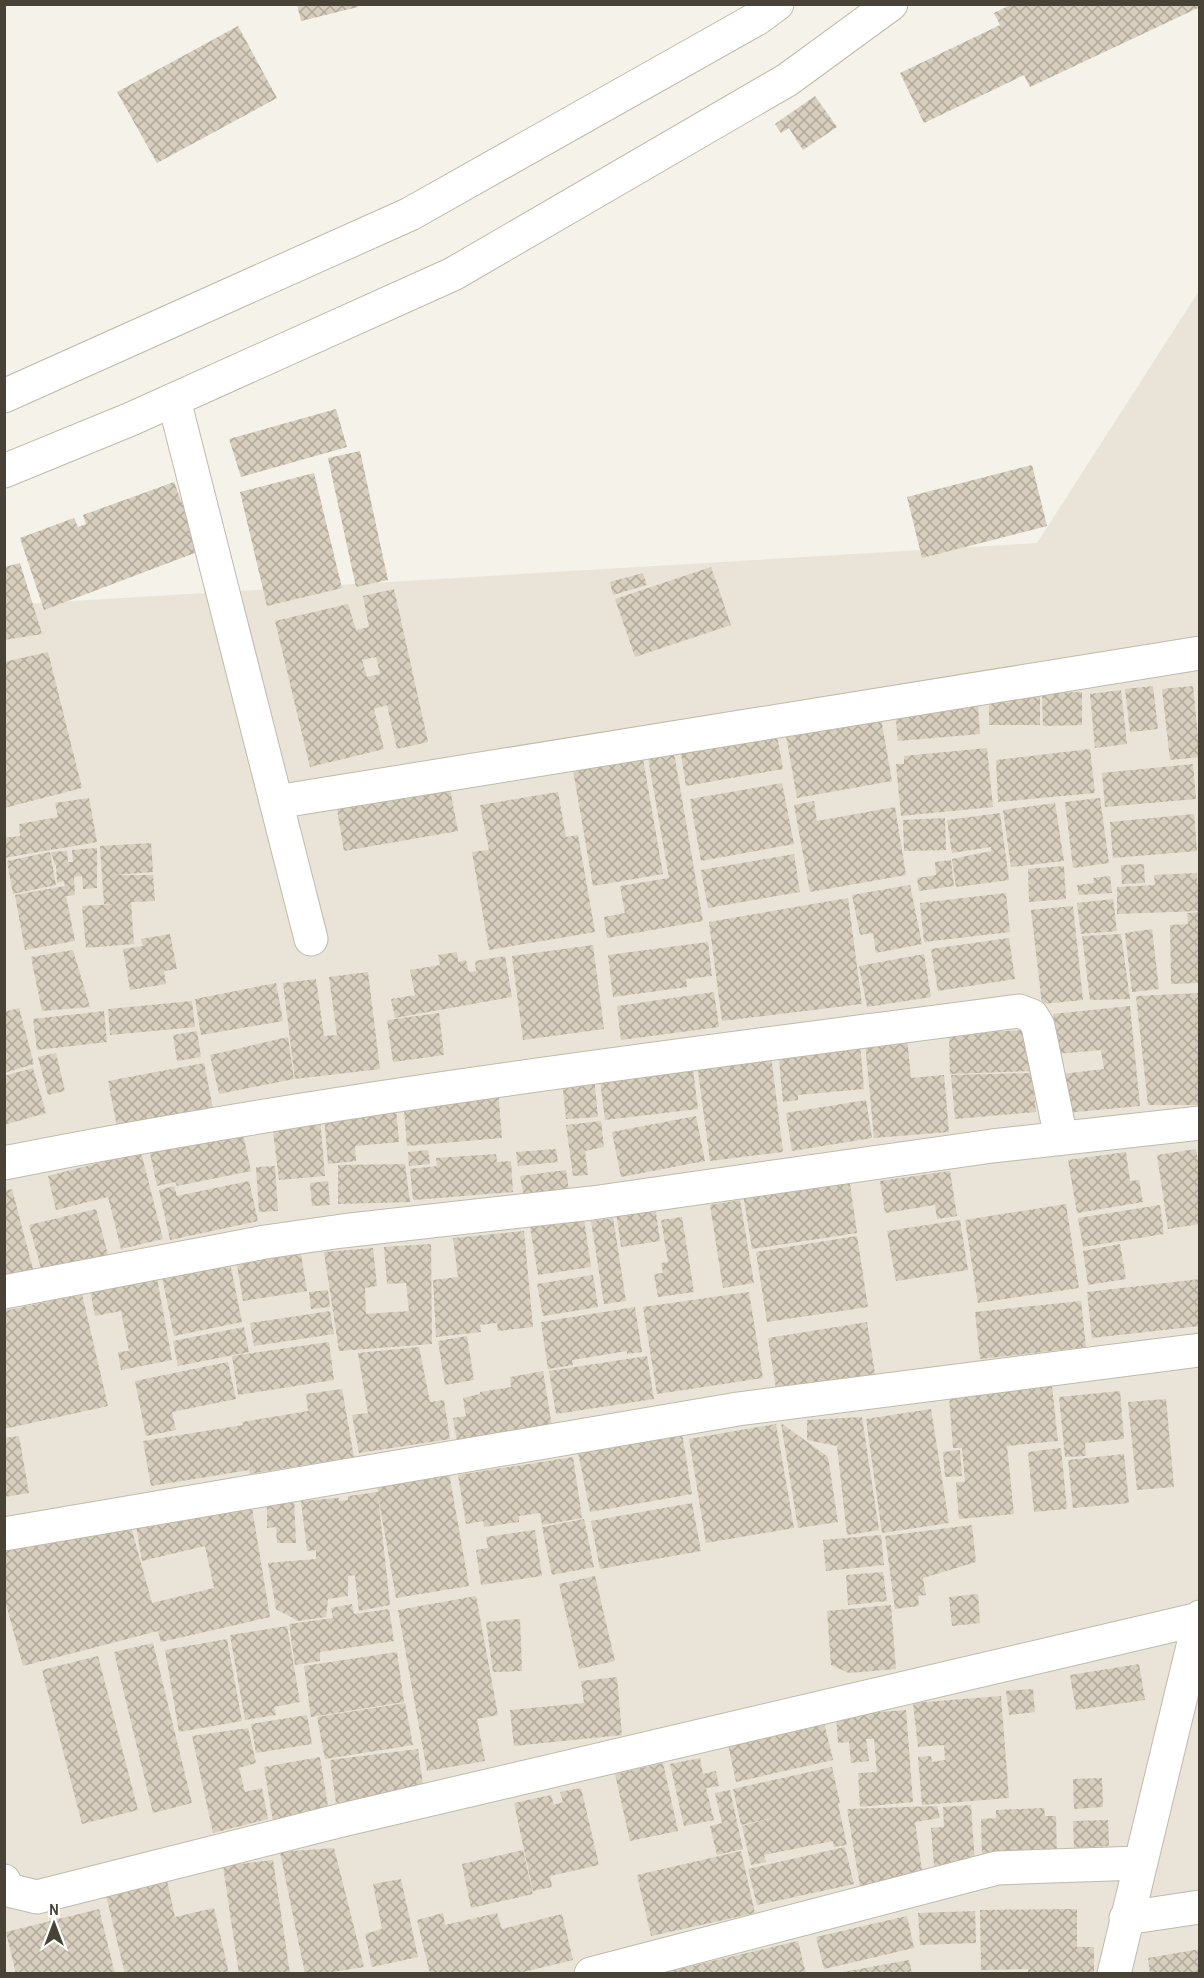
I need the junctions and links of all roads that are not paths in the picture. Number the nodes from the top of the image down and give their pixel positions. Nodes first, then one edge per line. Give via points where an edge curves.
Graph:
1 (777, 4) edge
2 (891, 4) edge
3 (4, 396) edge
4 (174, 400) junction
5 (4, 471) edge
6 (1200, 653) edge
7 (276, 802) junction
8 (311, 939) dead end
9 (1200, 1124) edge
10 (1061, 1138) junction
11 (4, 1163) edge
12 (4, 1293) edge
13 (1200, 1350) edge
14 (4, 1534) edge
15 (1199, 1618) edge
16 (1139, 1863) junction
17 (4, 1881) edge
18 (1200, 1907) edge
19 (1126, 1918) junction
20 (591, 1974) edge
21 (1114, 1974) edge

1 - 3 street via 738,30 410,214
2 - 4 street via 787,80 453,273
4 - 5 street
4 - 7 street
6 - 7 street
7 - 8 street
9 - 10 street
10 - 11 street via 1038,1026 1032,1016 1019,1011 532,1075 136,1137
10 - 12 street via 592,1203 265,1242
13 - 14 street via 738,1409
15 - 16 street
15 - 17 street via 338,1821 37,1897 8,1890
16 - 19 street
16 - 20 street via 997,1868
18 - 19 street
19 - 21 street

